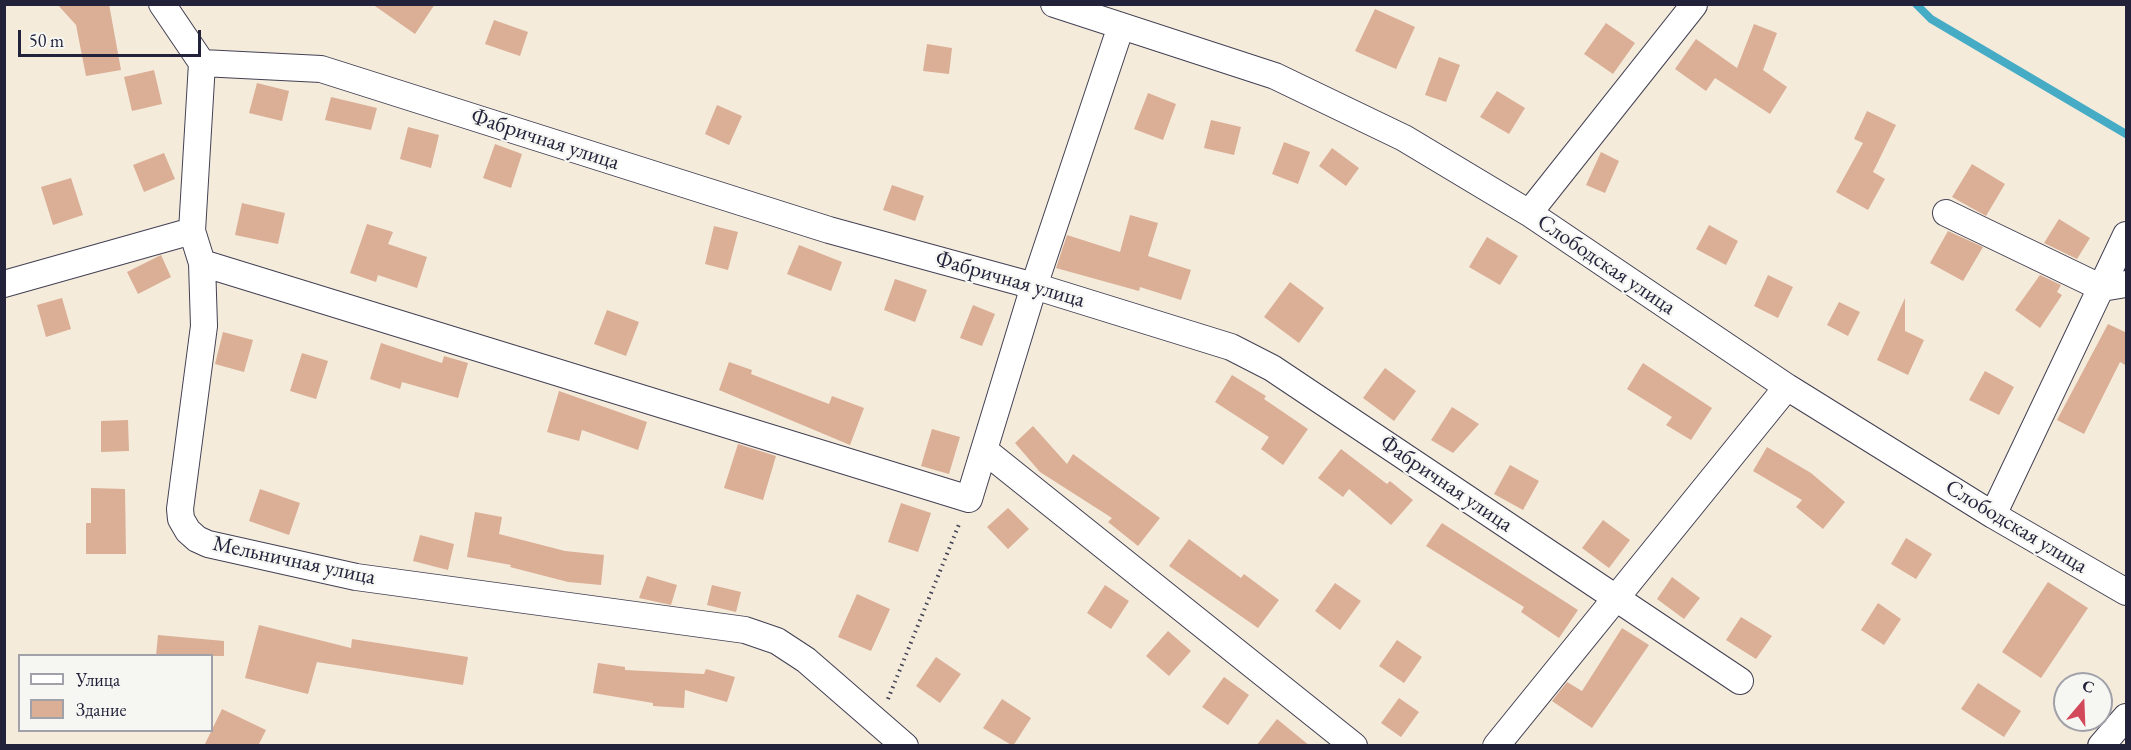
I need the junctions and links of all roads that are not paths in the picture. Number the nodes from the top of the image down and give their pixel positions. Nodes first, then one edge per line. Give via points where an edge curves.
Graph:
1 (162, 4) edge
2 (1054, 4) edge
3 (1694, 5) edge
4 (1121, 26) junction
5 (202, 63) junction
6 (1529, 213) junction
7 (1946, 213) dead end
8 (192, 231) junction
9 (2127, 235) edge
10 (202, 263) junction
11 (4, 284) edge
12 (2127, 284) edge
13 (1034, 286) junction
14 (2102, 288) junction
15 (1787, 387) junction
16 (984, 450) junction
17 (1994, 514) junction
18 (2127, 592) edge
19 (1617, 599) junction
20 (1740, 681) dead end
21 (2127, 717) edge
22 (2112, 740) edge
23 (905, 746) edge
24 (1354, 746) edge
25 (1496, 746) edge

1 - 5 street
2 - 4 street, Слободская улица
3 - 6 street
4 - 6 street, Слободская улица via 1275,76 1404,138
4 - 13 street
5 - 8 street, Мельничная улица
5 - 13 street, Фабричная улица via 321,69 829,230
6 - 15 street, Слободская улица
7 - 14 street
8 - 10 street, Мельничная улица
8 - 11 street
9 - 14 street
10 - 16 street via 969,500
10 - 23 street, Мельничная улица via 204,326 180,509 181,519 197,539 356,577 746,630 777,640 806,660
12 - 14 street
13 - 16 street
13 - 19 street, Фабричная улица via 1231,347 1272,368
14 - 17 street
15 - 17 street, Слободская улица
15 - 19 street
16 - 24 street
17 - 18 street, Слободская улица
19 - 20 street, Фабричная улица
19 - 25 street
21 - 22 street

